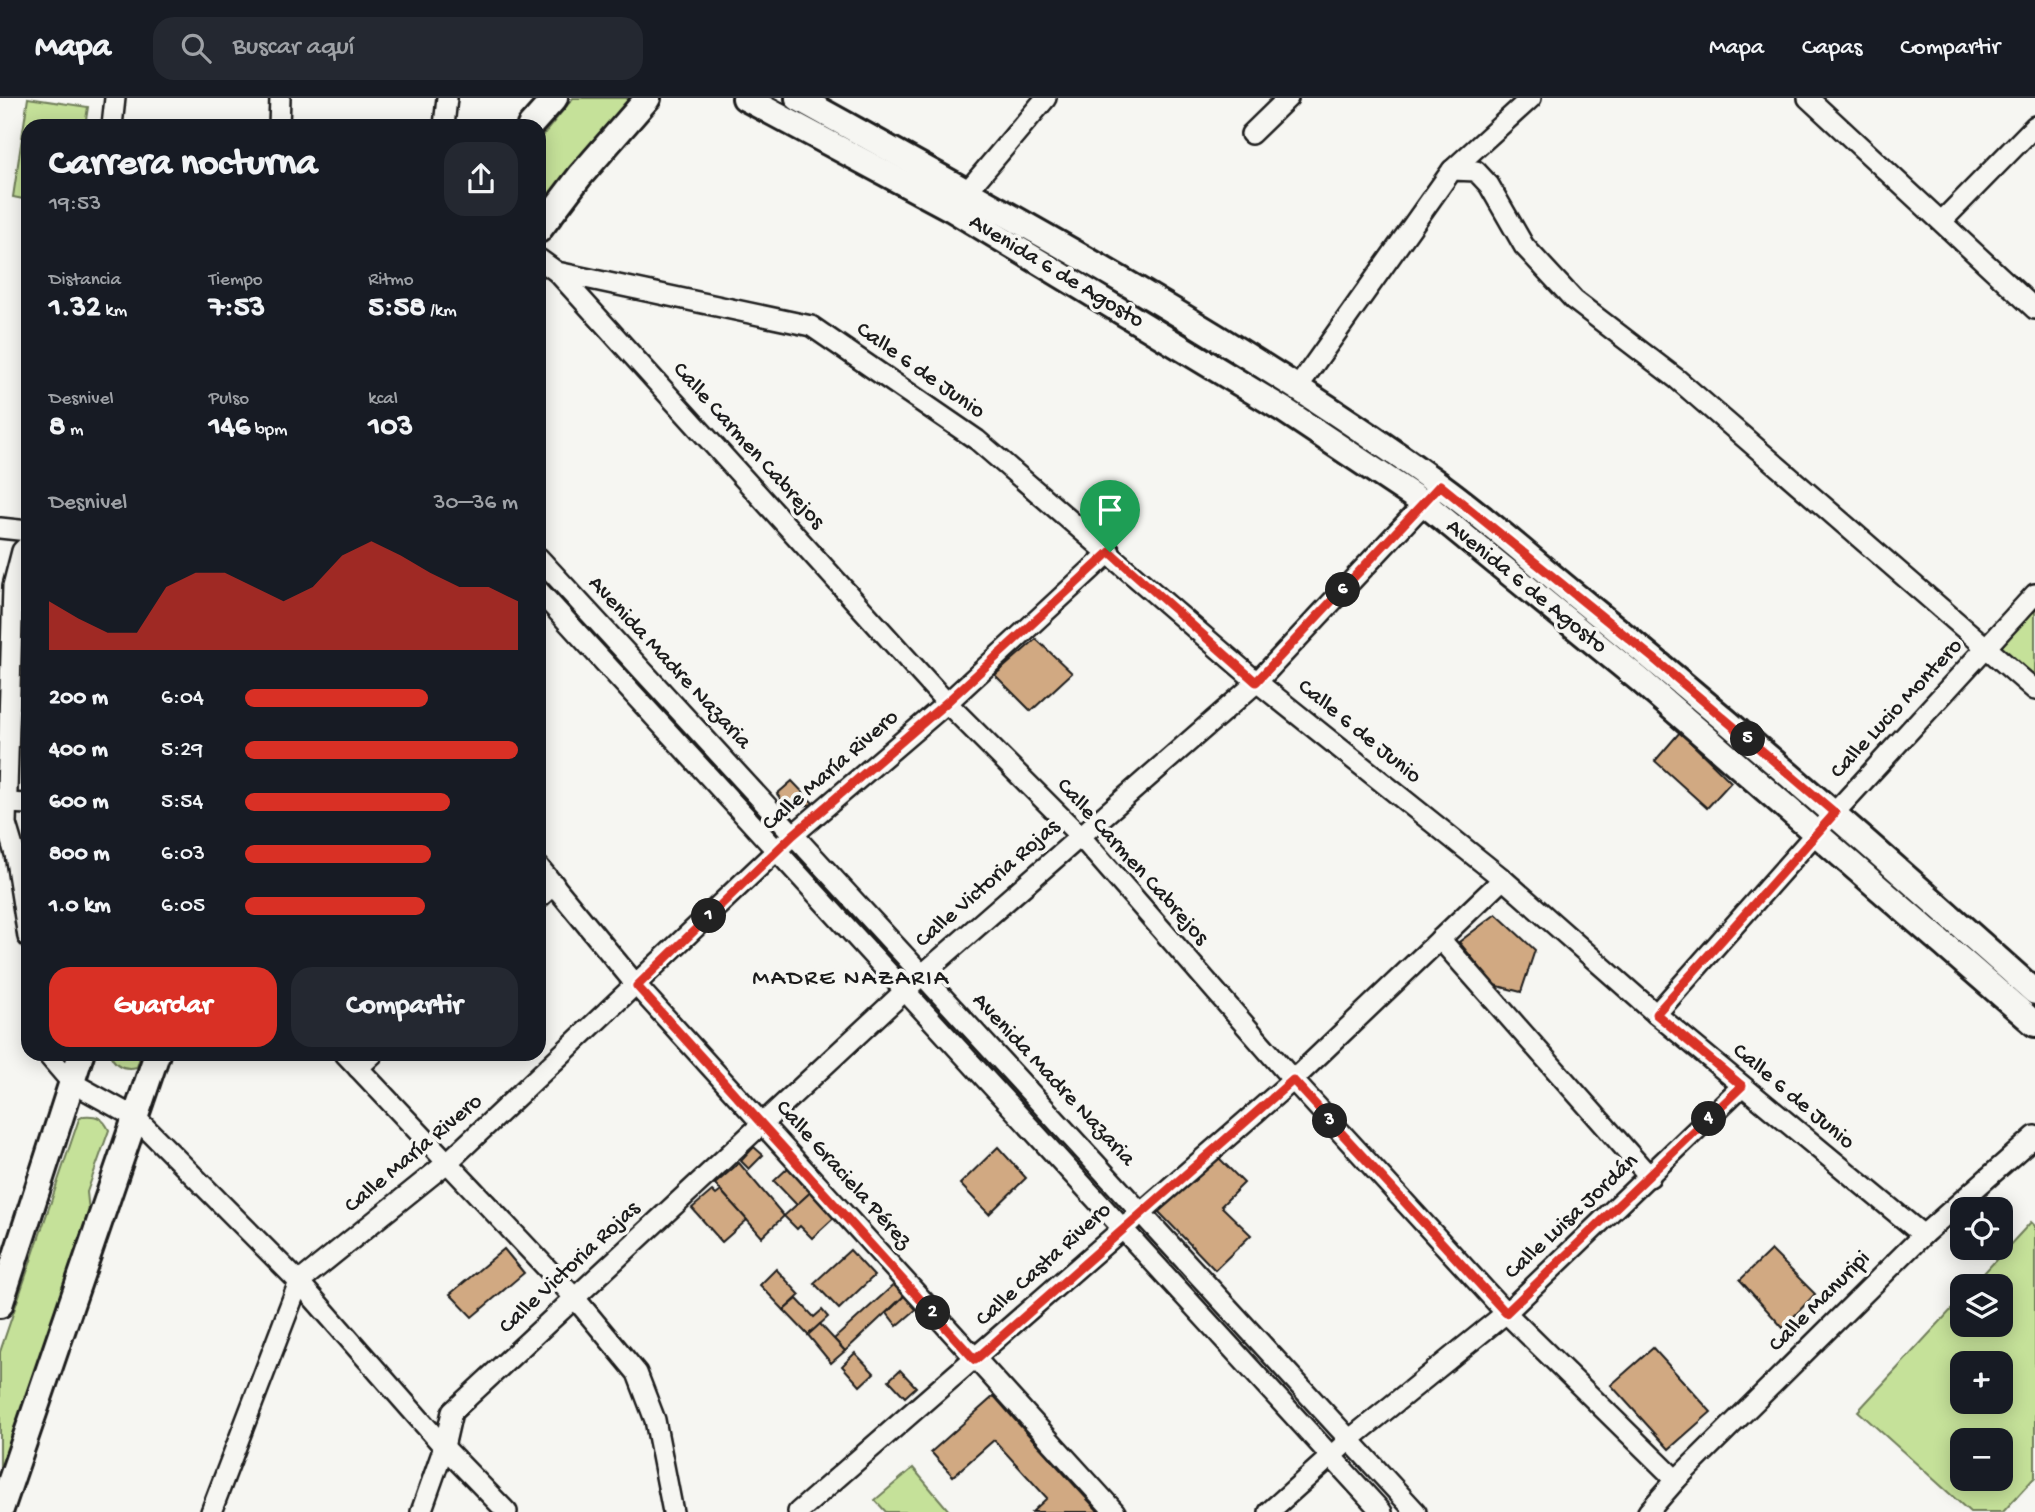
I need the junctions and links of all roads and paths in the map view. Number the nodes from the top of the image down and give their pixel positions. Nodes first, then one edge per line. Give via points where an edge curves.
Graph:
1 (115, 98) edge
2 (281, 98) edge
3 (447, 98) edge
4 (555, 98) edge
5 (649, 98) edge
6 (745, 98) edge
7 (798, 98) edge
8 (1046, 98) edge
9 (1288, 98) edge
10 (1531, 98) edge
11 (1808, 98) edge
12 (113, 119) edge
13 (280, 119) edge
14 (445, 119) edge
15 (536, 119) edge
16 (2035, 126) edge
17 (1251, 134) dead end
18 (1452, 170) junction
19 (960, 200) junction
20 (546, 221) edge
21 (1942, 221) junction
22 (546, 264) edge
23 (557, 272) junction
24 (2035, 309) edge
25 (1298, 387) junction
26 (1433, 495) junction
27 (0, 528) edge
28 (21, 530) edge
29 (1110, 552) junction
30 (21, 555) edge
31 (546, 566) edge
32 (2035, 594) edge
33 (546, 598) edge
34 (1988, 647) junction
35 (1256, 682) junction
36 (2035, 690) edge
37 (947, 702) junction
38 (7, 803) junction
39 (21, 804) edge
40 (1835, 813) junction
41 (1815, 834) junction
42 (793, 835) junction
43 (1080, 836) junction
44 (777, 850) junction
45 (546, 875) edge
46 (1503, 878) junction
47 (554, 884) junction
48 (546, 891) edge
49 (21, 892) edge
50 (1440, 939) junction
51 (923, 974) junction
52 (637, 986) junction
53 (905, 990) junction
54 (2035, 992) edge
55 (1656, 1014) junction
56 (2035, 1024) edge
57 (53, 1061) edge
58 (78, 1061) edge
59 (155, 1061) edge
60 (351, 1061) edge
61 (1293, 1080) junction
62 (71, 1082) junction
63 (1742, 1086) junction
64 (136, 1118) junction
65 (763, 1122) junction
66 (2035, 1136) edge
67 (448, 1162) junction
68 (1650, 1177) junction
69 (1142, 1212) junction
70 (1123, 1228) junction
71 (1923, 1235) junction
72 (299, 1282) junction
73 (574, 1297) junction
74 (0, 1305) edge
75 (1506, 1313) junction
76 (975, 1360) junction
77 (1349, 1440) junction
78 (444, 1447) junction
79 (1331, 1456) junction
80 (1676, 1480) junction
81 (0, 1512) edge
82 (211, 1512) edge
83 (421, 1512) edge
84 (507, 1512) edge
85 (673, 1512) edge
86 (797, 1512) edge
87 (1115, 1512) edge
88 (1269, 1512) edge
89 (1382, 1512) edge
90 (1416, 1512) edge
91 (1648, 1512) edge

1 - 12 street
2 - 13 street
3 - 14 street
4 - 15 main road
5 - 20 main road
6 - 19 main road, Avenida 6 de Agosto
7 - 19 main road, Avenida 6 de Agosto
8 - 19 street
9 - 17 street
10 - 18 street
11 - 21 street
16 - 21 street
18 - 25 street
18 - 34 street via 1476,171 1524,246 1574,300 1677,379
19 - 25 main road, Avenida 6 de Agosto via 1124,281
19 - 26 main road, Avenida 6 de Agosto via 1284,410
21 - 24 street
22 - 23 street, Calle 6 de Junio
23 - 29 street, Calle 6 de Junio via 811,326 977,440
23 - 37 street, Calle Carmen Cabrejos
25 - 26 main road, Avenida 6 de Agosto
26 - 35 street, Calle Victoria Rojas
26 - 40 main road, Avenida 6 de Agosto via 1653,658
26 - 41 main road, Avenida 6 de Agosto
27 - 28 street
29 - 35 street, Calle 6 de Junio
29 - 37 street, Calle María Rivero
30 - 38 street via 13,586
31 - 42 street, Avenida Madre Nazaria
32 - 34 street, Calle Lucio Montero
33 - 44 street, Avenida Madre Nazaria
34 - 36 street
34 - 40 street, Calle Lucio Montero
35 - 43 street, Calle Victoria Rojas
35 - 46 street, Calle 6 de Junio
37 - 42 street, Calle María Rivero
37 - 43 street, Calle Carmen Cabrejos
38 - 39 street
38 - 49 street via 6,824
40 - 41 street, Calle Lucio Montero
40 - 54 main road, Avenida 6 de Agosto
41 - 55 street, Calle Lucio Montero
41 - 56 main road, Avenida 6 de Agosto
42 - 44 street, Calle María Rivero
42 - 51 street, Avenida Madre Nazaria
43 - 51 street, Calle Victoria Rojas
43 - 61 street, Calle Carmen Cabrejos
44 - 52 street, Calle María Rivero
44 - 53 street, Avenida Madre Nazaria
45 - 47 street, Calle Graciela Pérez
46 - 50 street, Calle Casta Rivero
46 - 55 street, Calle 6 de Junio
47 - 48 street
47 - 52 street, Calle Graciela Pérez
50 - 61 street, Calle Casta Rivero
50 - 68 street
51 - 53 street, Calle Victoria Rojas
51 - 69 street, Avenida Madre Nazaria
52 - 65 street, Calle Graciela Pérez
52 - 67 street, Calle María Rivero
53 - 65 street, Calle Victoria Rojas
53 - 70 street, Avenida Madre Nazaria
55 - 63 street, Calle 6 de Junio
57 - 62 street
58 - 62 main road
59 - 64 main road
60 - 67 street
61 - 69 street, Calle Casta Rivero
61 - 75 street, Calle Carmen Cabrejos
62 - 64 street
62 - 74 main road
63 - 68 street, Calle Luisa Jordán
63 - 71 street, Calle 6 de Junio
64 - 72 street
64 - 81 main road
65 - 73 street, Calle Victoria Rojas
65 - 76 street, Calle Graciela Pérez
66 - 71 street, Calle Manuripi
67 - 72 street, Calle María Rivero
67 - 73 street
68 - 75 street, Calle Luisa Jordán
69 - 70 street, Calle Casta Rivero
69 - 77 street, Avenida Madre Nazaria
70 - 76 street, Calle Casta Rivero
70 - 79 street, Avenida Madre Nazaria
71 - 80 street, Calle Manuripi
72 - 78 street
72 - 82 street
73 - 78 street, Calle Victoria Rojas via 452,1412
73 - 85 street via 637,1373 655,1420
75 - 77 street, Calle Luisa Jordán
75 - 80 street, Calle Carmen Cabrejos
76 - 86 street, Calle Casta Rivero
76 - 87 street, Calle Graciela Pérez
77 - 79 street, Calle Luisa Jordán
77 - 90 street, Avenida Madre Nazaria
78 - 83 street, Calle Victoria Rojas
78 - 84 street
79 - 88 street, Calle Luisa Jordán
79 - 89 street, Avenida Madre Nazaria
80 - 91 street, Calle Manuripi

